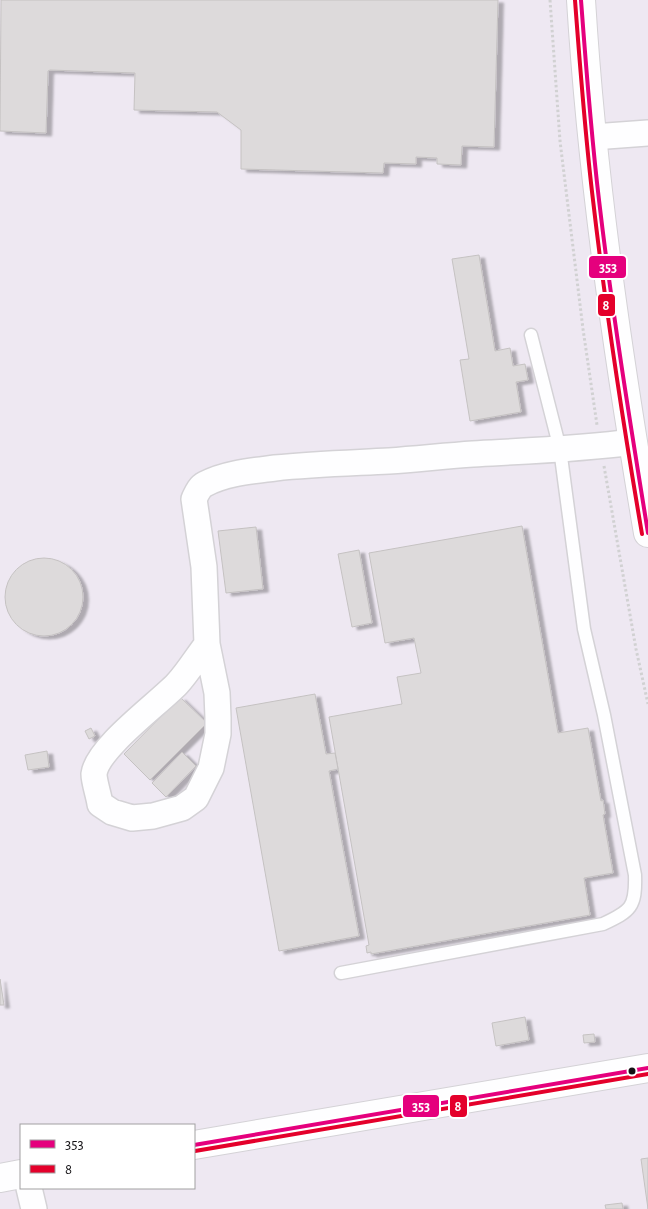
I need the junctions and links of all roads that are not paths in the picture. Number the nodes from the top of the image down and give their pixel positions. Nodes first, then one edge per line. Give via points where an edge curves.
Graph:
1 (581, 0) edge
2 (648, 133) edge
3 (593, 137) junction
4 (530, 335) dead end
5 (632, 442) junction
6 (560, 449) junction
7 (648, 533) edge
8 (208, 644) junction
9 (341, 974) dead end
10 (648, 1068) edge
11 (195, 1145) edge
12 (20, 1174) edge
13 (0, 1178) edge
14 (29, 1189) edge
15 (34, 1209) edge

1 - 3 highway
2 - 3 street
3 - 5 highway via 609,286
4 - 6 lane
5 - 6 street
5 - 7 highway
6 - 8 street via 256,470 205,484 194,499 204,567
6 - 9 lane via 584,630 635,875 636,893 631,906 603,924
8 - 8 street via 217,693 218,734 211,768 196,798 182,808 154,816 132,818 112,812 100,804 94,774 98,761 177,684
10 - 11 highway
12 - 13 highway
14 - 15 street

